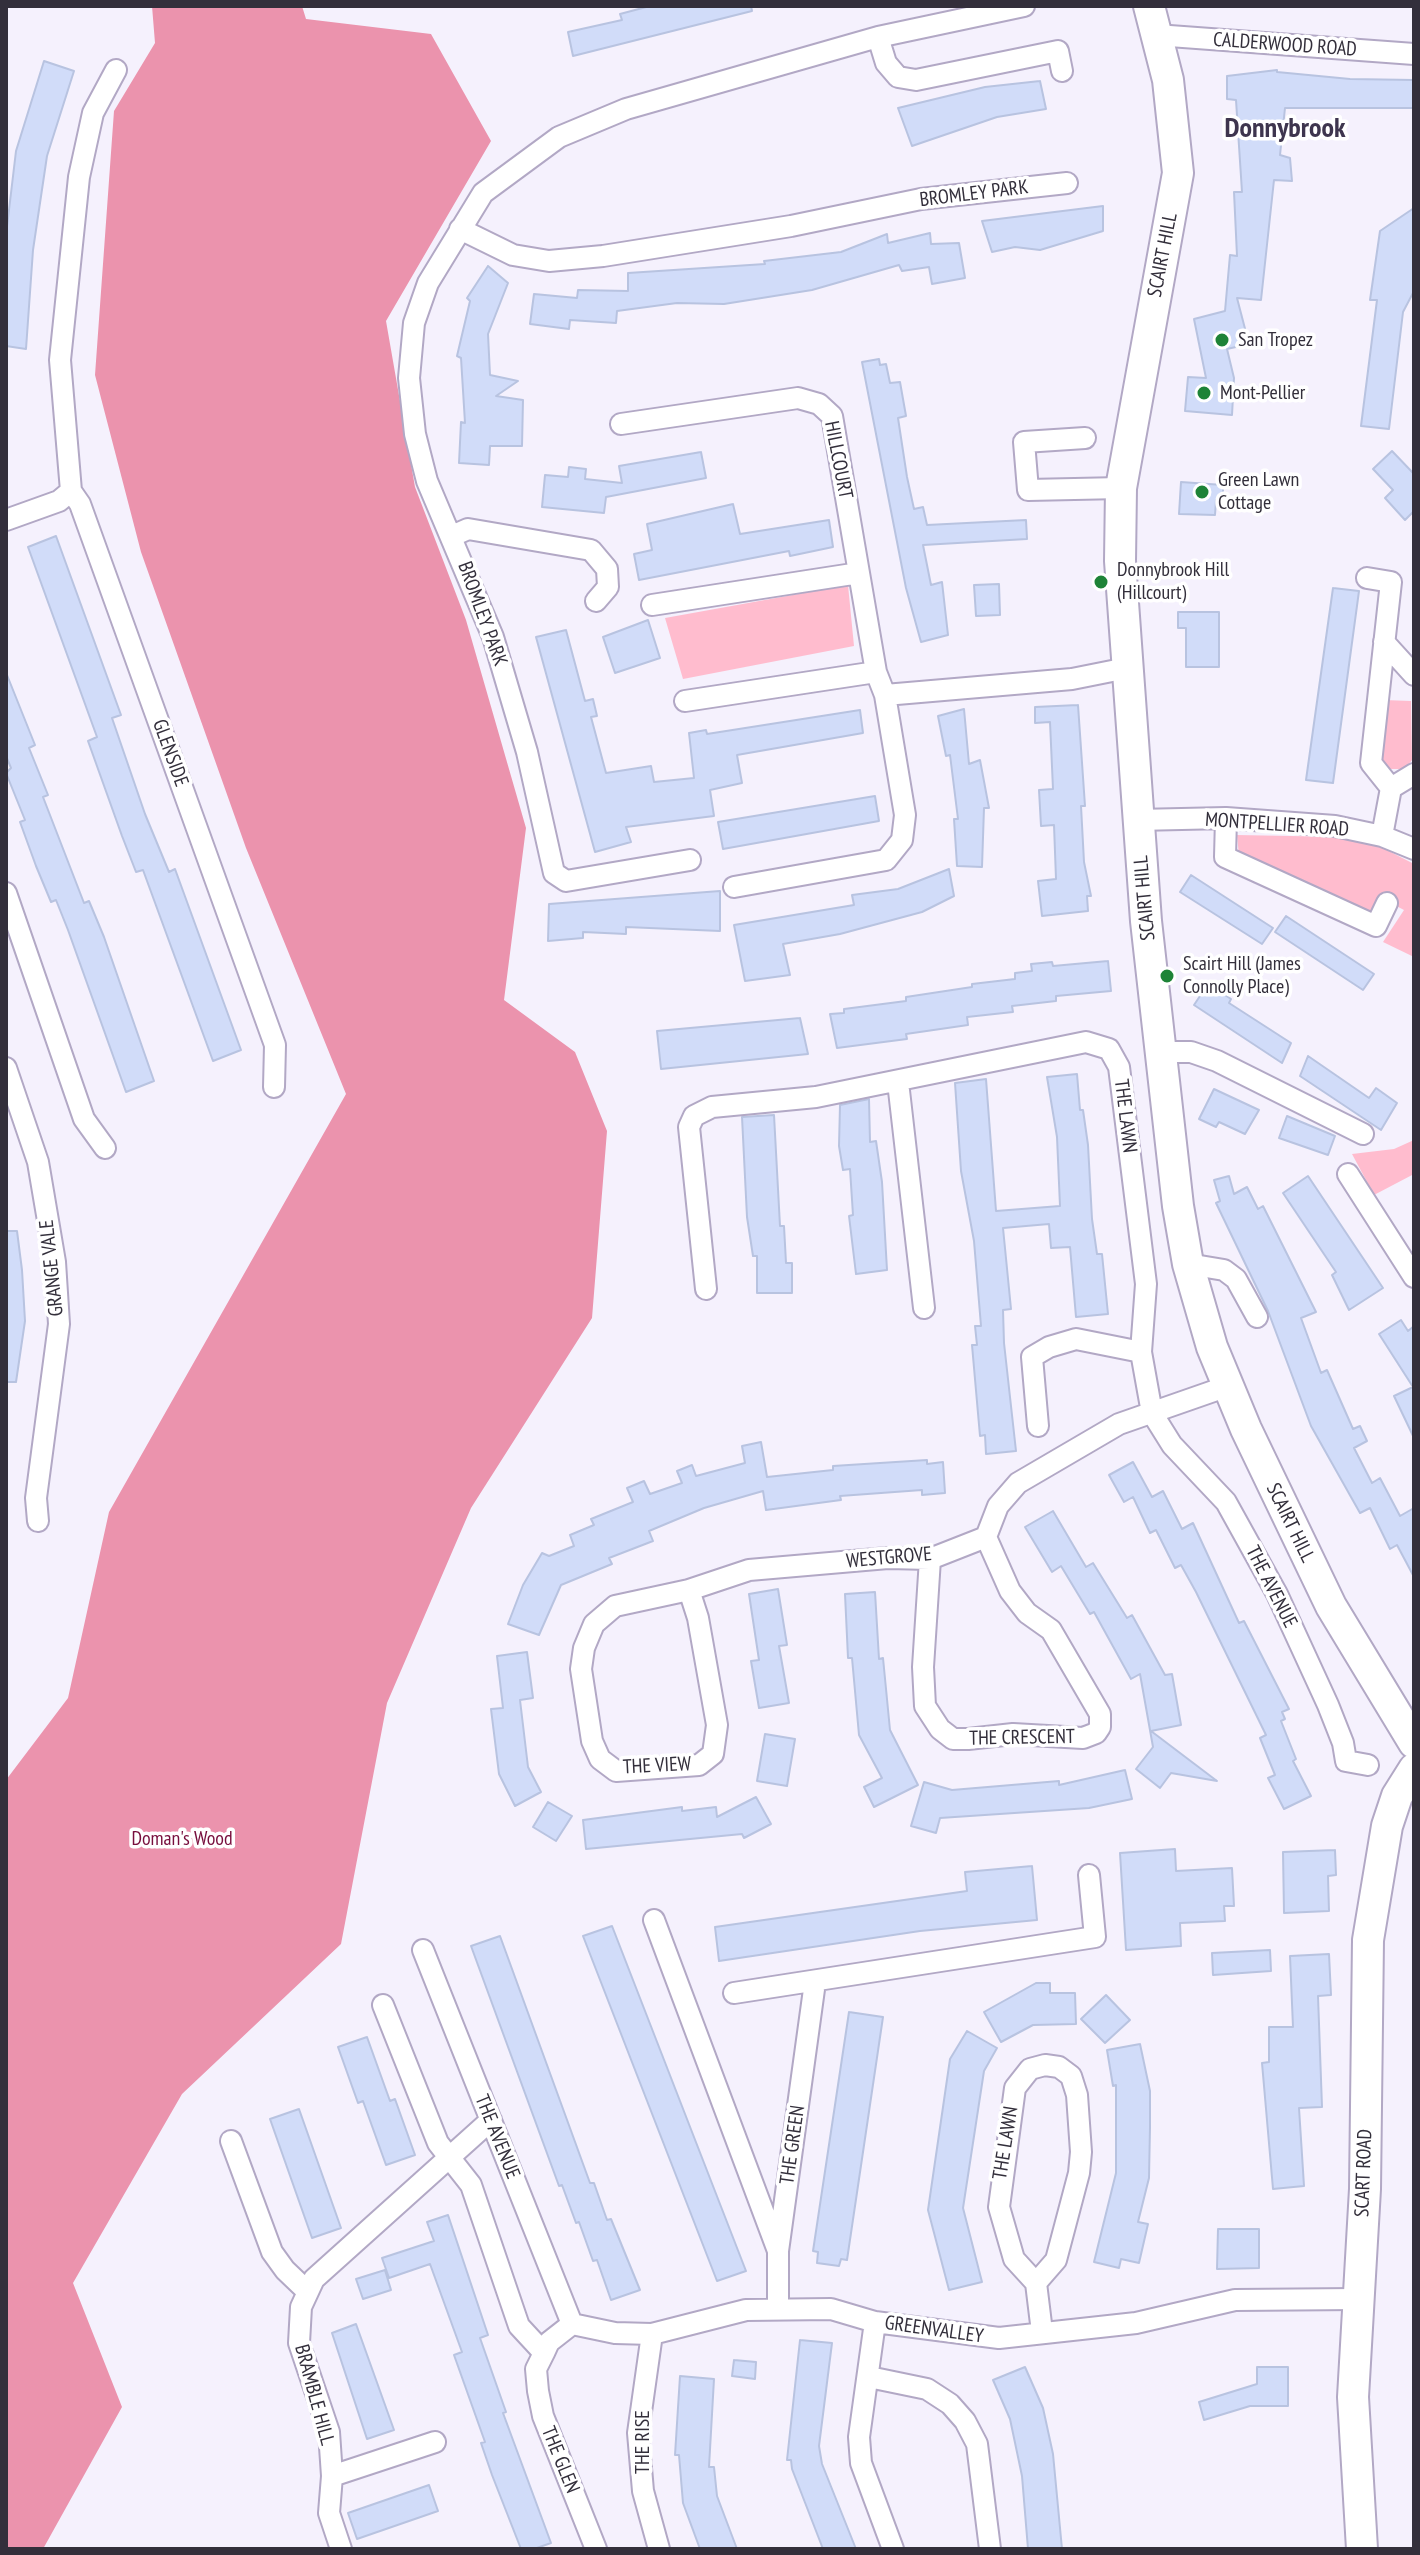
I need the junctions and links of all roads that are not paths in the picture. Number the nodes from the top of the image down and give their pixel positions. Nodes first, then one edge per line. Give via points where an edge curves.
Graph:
1 (1024, 6) edge
2 (1149, 6) edge
3 (1156, 35) junction
4 (878, 37) junction
5 (1414, 54) edge
6 (116, 70) dead end
7 (1062, 71) dead end
8 (1067, 183) dead end
9 (460, 229) junction
10 (621, 424) dead end
11 (1085, 438) dead end
12 (1121, 488) junction
13 (71, 491) junction
14 (6, 520) edge
15 (452, 536) junction
16 (859, 573) junction
17 (1367, 578) dead end
18 (596, 601) dead end
19 (652, 605) dead end
20 (1384, 642) junction
21 (1127, 668) junction
22 (876, 672) junction
23 (1414, 675) edge
24 (885, 695) junction
25 (685, 701) dead end
26 (1414, 774) edge
27 (1391, 788) junction
28 (1226, 818) junction
29 (1137, 820) junction
30 (1382, 836) junction
31 (1414, 849) edge
32 (690, 860) dead end
33 (734, 887) dead end
34 (6, 893) edge
35 (1387, 903) dead end
36 (1161, 1052) junction
37 (6, 1068) edge
38 (898, 1082) junction
39 (274, 1087) dead end
40 (1363, 1134) dead end
41 (105, 1148) dead end
42 (1348, 1174) dead end
43 (1188, 1264) junction
44 (1414, 1277) edge
45 (706, 1289) dead end
46 (924, 1308) dead end
47 (1257, 1317) dead end
48 (1141, 1352) junction
49 (1228, 1386) junction
50 (1152, 1413) junction
51 (1038, 1426) dead end
52 (38, 1521) dead end
53 (986, 1537) junction
54 (930, 1559) junction
55 (689, 1590) junction
56 (1414, 1743) edge
57 (1368, 1765) dead end
58 (1414, 1769) edge
59 (1400, 1828) edge
60 (1089, 1875) dead end
61 (654, 1920) dead end
62 (423, 1950) dead end
63 (815, 1982) junction
64 (734, 1993) dead end
65 (383, 2005) dead end
66 (491, 2120) junction
67 (231, 2141) dead end
68 (448, 2156) junction
69 (778, 2251) junction
70 (1036, 2283) junction
71 (308, 2292) junction
72 (1357, 2299) junction
73 (778, 2308) junction
74 (875, 2322) junction
75 (572, 2324) junction
76 (1042, 2332) junction
77 (652, 2334) junction
78 (540, 2361) junction
79 (869, 2377) junction
80 (435, 2442) dead end
81 (332, 2476) junction
82 (341, 2549) edge
83 (596, 2549) edge
84 (659, 2549) edge
85 (893, 2549) edge
86 (990, 2549) edge
87 (1362, 2549) edge

1 - 4 street, BROMLEY PARK
2 - 3 street, SCAIRT HILL
3 - 5 street, CALDERWOOD ROAD
3 - 12 street, SCAIRT HILL via 1168,80 1178,173
4 - 7 street via 886,63 898,77 916,80 1058,51
4 - 9 street, BROMLEY PARK via 626,109 559,137 483,193
6 - 13 street via 93,113 79,177 60,360
8 - 9 street, BROMLEY PARK via 921,199 775,228 549,261 513,255
9 - 15 street, BROMLEY PARK via 428,283 414,323 409,378 427,481
10 - 16 street, HILLCOURT via 798,398 819,404 832,416
11 - 12 street via 1024,442 1028,490
12 - 21 street, SCAIRT HILL
13 - 14 street via 59,501
13 - 39 street, GLENSIDE via 275,1045
15 - 18 street via 468,529 591,550 607,569 608,587
15 - 32 street, BROMLEY PARK via 493,637 527,752 554,873 566,881
16 - 19 street
16 - 22 street, HILLCOURT
17 - 20 street via 1391,582
20 - 23 street
20 - 27 street via 1370,755
21 - 24 street via 1072,679
21 - 29 street, SCAIRT HILL
22 - 24 street, HILLCOURT
22 - 25 street
24 - 33 street, HILLCOURT via 905,815 902,840 886,860
26 - 27 street
27 - 30 street
28 - 29 street, MONTPELLIER ROAD
28 - 30 street, MONTPELLIER ROAD via 1335,826
28 - 35 street via 1225,857 1376,926
29 - 36 street, SCAIRT HILL
30 - 31 street, MONTPELLIER ROAD
34 - 41 street via 84,1119
36 - 40 street via 1191,1052 1217,1061
36 - 43 street, SCAIRT HILL
37 - 52 street, GRANGE VALE via 38,1162 55,1262 59,1324 36,1498
38 - 45 street, THE LAWN via 712,1107 694,1116 689,1127
38 - 46 street
38 - 48 street, THE LAWN via 1086,1042 1109,1049 1119,1067 1146,1284
42 - 44 street
43 - 47 street via 1224,1270 1236,1279
43 - 49 street, SCAIRT HILL
48 - 50 street, THE LAWN
48 - 51 street via 1076,1339 1032,1357
49 - 50 street
49 - 56 street, SCAIRT HILL via 1331,1606
50 - 53 street via 1119,1424 1018,1483 998,1506
50 - 57 street, THE AVENUE via 1172,1445 1226,1502 1328,1705 1346,1761
53 - 54 street, WESTGROVE
53 - 54 street, THE CRESCENT via 1010,1591 1027,1613 1051,1630 1100,1714 1096,1733 1083,1738 1013,1734 953,1739 940,1729 925,1706
54 - 55 street, WESTGROVE via 749,1570
55 - 55 street, THE VIEW via 615,1606 594,1624 584,1648 581,1669 592,1741 600,1759 616,1771 699,1765 713,1754 717,1725
58 - 59 street, SCART ROAD via 1397,1796
59 - 72 street, SCART ROAD via 1368,1940 1365,2189
60 - 63 street via 1095,1937
61 - 69 street
62 - 66 street, THE AVENUE
63 - 64 street
63 - 69 street, THE GREEN
65 - 68 street via 438,2143
66 - 68 street, BRAMBLE HILL
66 - 75 street, THE AVENUE
67 - 71 street via 272,2252
68 - 71 street, BRAMBLE HILL via 314,2279
68 - 78 street via 471,2185 519,2326
69 - 73 street, THE GREEN
70 - 70 street, THE LAWN via 1056,2260 1081,2152 1071,2076 1045,2065 1030,2069 1015,2088 999,2183 999,2207 1014,2259
70 - 76 street
71 - 81 street, BRAMBLE HILL via 301,2307 299,2343 329,2432
72 - 76 street, GREENVALLEY via 1235,2300 1136,2323
72 - 87 street, SCART ROAD via 1353,2397
73 - 74 street, GREENVALLEY via 831,2309
73 - 77 street, GREENVALLEY via 746,2310
74 - 76 street, GREENVALLEY via 999,2338
74 - 79 street
75 - 77 street, GREENVALLEY
75 - 78 street via 549,2342
77 - 84 street, THE RISE via 638,2433 643,2491
78 - 83 street, THE GLEN via 543,2416
79 - 85 street via 859,2437 861,2463
79 - 86 street via 927,2389 965,2421 977,2444
80 - 81 street
81 - 82 street, BRAMBLE HILL via 329,2513

